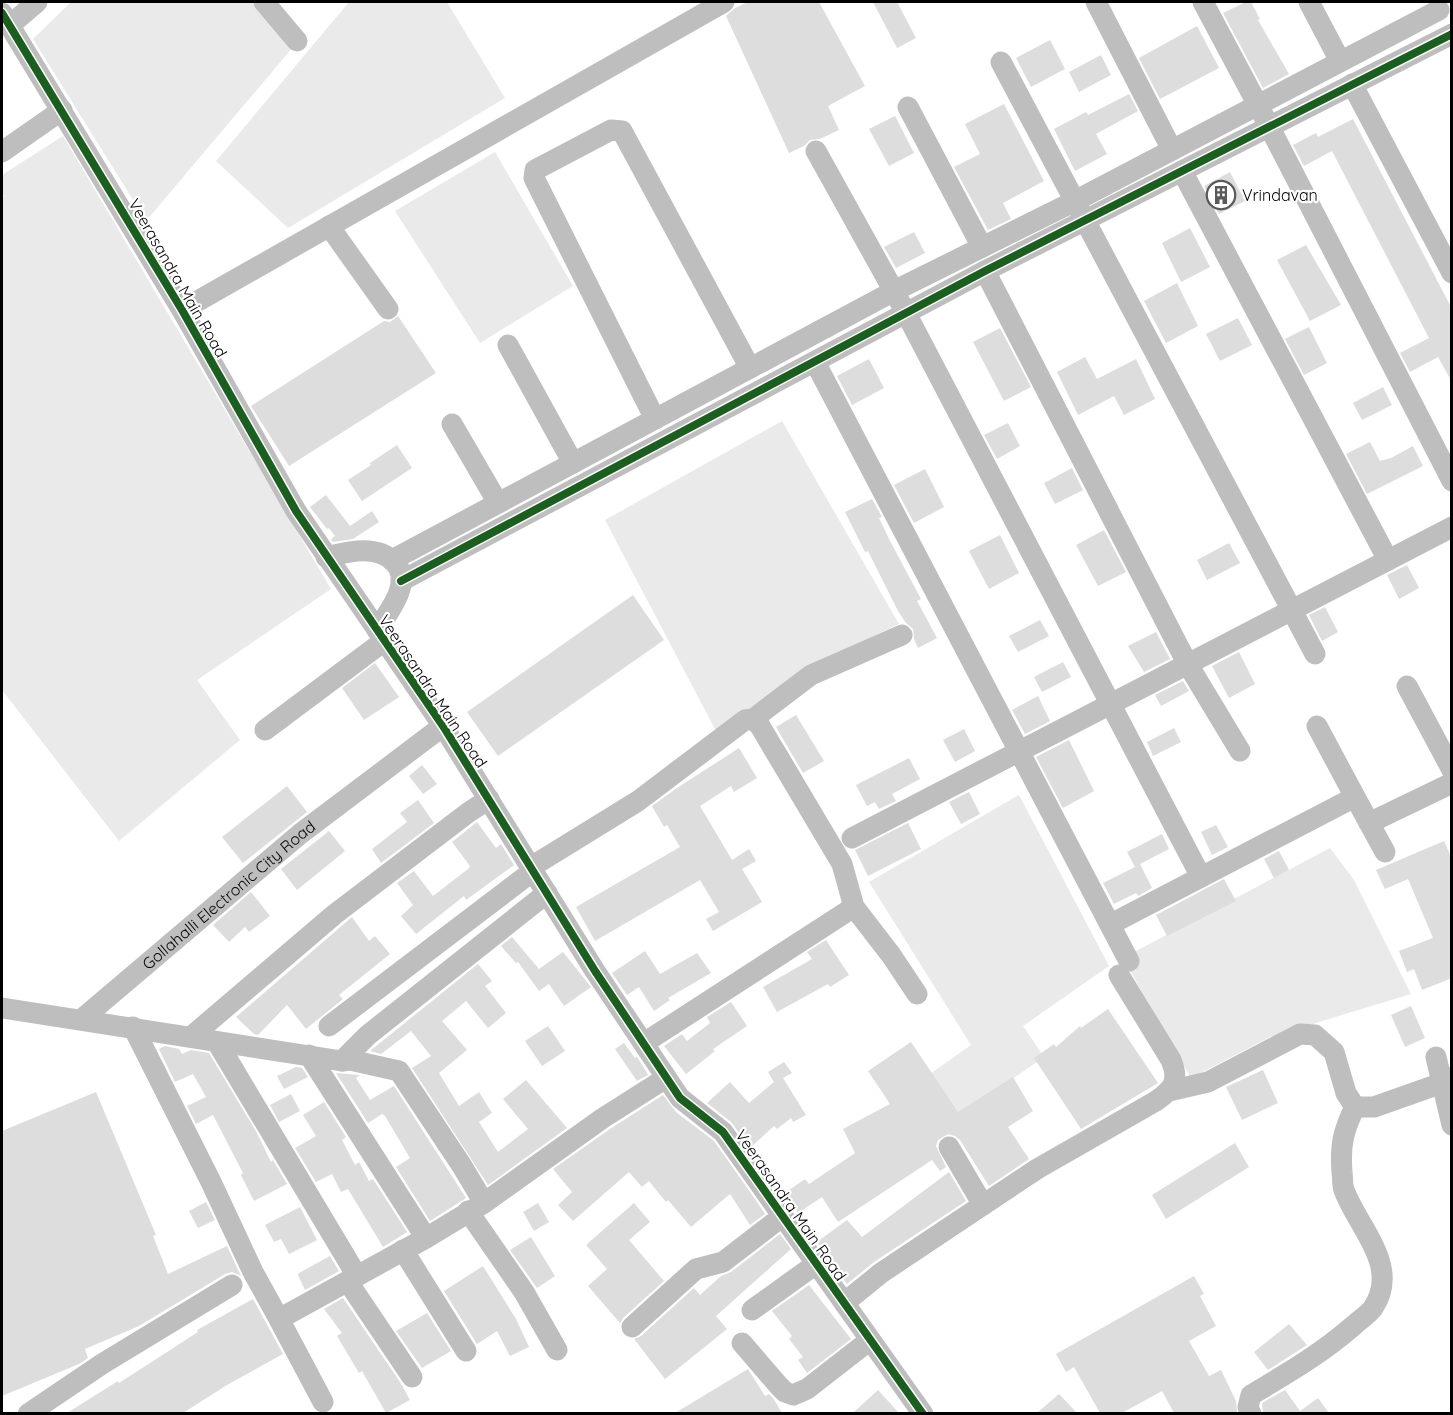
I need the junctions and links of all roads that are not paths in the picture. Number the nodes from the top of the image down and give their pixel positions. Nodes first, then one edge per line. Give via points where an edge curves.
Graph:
1 (37, 2) edge
2 (264, 2) edge
3 (724, 2) edge
4 (1096, 2) edge
5 (1203, 2) edge
6 (1309, 2) edge
7 (1437, 6) edge
8 (5, 19) edge
9 (1452, 33) edge
10 (297, 41) dead end
11 (1340, 61) junction
12 (1001, 62) dead end
13 (1352, 84) junction
14 (1258, 105) junction
15 (908, 107) dead end
16 (62, 110) junction
17 (1269, 126) junction
18 (1172, 150) junction
19 (816, 151) dead end
20 (2, 152) edge
21 (1182, 171) junction
22 (1075, 201) junction
23 (1084, 220) junction
24 (329, 226) junction
25 (982, 247) junction
26 (985, 271) junction
27 (1452, 273) edge
28 (894, 291) junction
29 (388, 309) dead end
30 (182, 310) junction
31 (906, 313) junction
32 (508, 345) dead end
33 (816, 362) junction
34 (750, 368) junction
35 (656, 418) junction
36 (452, 424) dead end
37 (573, 463) junction
38 (1452, 481) edge
39 (491, 507) junction
40 (1452, 527) edge
41 (495, 531) junction
42 (326, 557) junction
43 (392, 560) junction
44 (1388, 560) junction
45 (402, 581) junction
46 (1291, 609) junction
47 (902, 635) dead end
48 (381, 636) junction
49 (1315, 654) dead end
50 (1187, 663) junction
51 (1407, 687) dead end
52 (1109, 703) junction
53 (753, 719) junction
54 (443, 726) junction
55 (1317, 726) dead end
56 (265, 730) dead end
57 (1020, 750) junction
58 (1240, 751) dead end
59 (1452, 770) edge
60 (1452, 783) edge
61 (1354, 797) junction
62 (489, 799) junction
63 (1369, 823) junction
64 (852, 838) dead end
65 (1385, 852) dead end
66 (532, 869) junction
67 (1201, 877) junction
68 (547, 893) junction
69 (855, 907) junction
70 (1112, 924) junction
71 (917, 994) dead end
72 (2, 1008) edge
73 (81, 1019) junction
74 (329, 1026) dead end
75 (133, 1027) junction
76 (192, 1036) junction
77 (217, 1042) junction
78 (644, 1043) junction
79 (309, 1055) junction
80 (1437, 1057) dead end
81 (342, 1061) junction
82 (666, 1078) junction
83 (1447, 1080) edge
84 (1170, 1091) junction
85 (1355, 1107) junction
86 (1452, 1125) edge
87 (949, 1146) dead end
88 (983, 1205) junction
89 (476, 1207) junction
90 (783, 1216) junction
91 (426, 1238) junction
92 (403, 1250) junction
93 (816, 1264) junction
94 (352, 1279) junction
95 (232, 1285) dead end
96 (844, 1303) junction
97 (752, 1310) dead end
98 (279, 1319) junction
99 (632, 1327) dead end
100 (870, 1340) junction
101 (742, 1343) dead end
102 (557, 1350) dead end
103 (466, 1351) dead end
104 (412, 1377) dead end
105 (323, 1402) dead end
106 (28, 1413) edge
107 (923, 1413) edge
108 (1251, 1413) edge

1 - 8 street
2 - 10 street
3 - 24 street
4 - 18 street
5 - 14 street
6 - 11 street
7 - 9 street
7 - 11 street
8 - 16 street, Veerasandra Main Road
9 - 13 street
11 - 14 street
12 - 22 street
13 - 17 street
13 - 27 street
14 - 17 street
14 - 18 street
15 - 25 street
16 - 20 street
16 - 30 street, Veerasandra Main Road
17 - 21 street
17 - 38 street
18 - 22 street
19 - 28 street
21 - 23 street
21 - 44 street
22 - 23 street
22 - 25 street
23 - 26 street
23 - 46 street
24 - 29 street
24 - 30 street
25 - 28 street
26 - 31 street
26 - 50 street
28 - 31 street
28 - 34 street
30 - 42 street, Veerasandra Main Road
31 - 33 street
31 - 52 street
32 - 37 street
33 - 41 street
33 - 57 street
34 - 35 street
34 - 35 street via 622,130 611,130 535,170 534,178
35 - 37 street
36 - 39 street
37 - 39 street
39 - 41 street
39 - 43 street
40 - 44 street
41 - 45 street
42 - 43 street via 370,551
42 - 48 street, Veerasandra Main Road
43 - 45 street
44 - 46 street
45 - 48 street
46 - 49 street
46 - 50 street
47 - 53 street via 811,675
48 - 54 street, Veerasandra Main Road
48 - 56 street
50 - 52 street
50 - 58 street
51 - 59 street
52 - 57 street
52 - 67 street
53 - 66 street via 745,720 638,801
53 - 69 street via 842,864
54 - 62 street, Veerasandra Main Road
54 - 73 street, Gollahalli Electronic City Road via 300,834
55 - 61 street
57 - 64 street
57 - 70 street
60 - 63 street
61 - 63 street
61 - 67 street
62 - 66 street, Veerasandra Main Road
62 - 76 street via 335,914
63 - 65 street
66 - 68 street, Veerasandra Main Road
66 - 74 street
67 - 70 street
68 - 78 street, Veerasandra Main Road
68 - 81 street via 368,1035
69 - 71 street
69 - 78 street
70 - 84 street via 1124,968 1175,1070
72 - 73 street
73 - 75 street
75 - 76 street
75 - 98 street
76 - 77 street
77 - 79 street
77 - 94 street
78 - 82 street, Veerasandra Main Road
79 - 81 street
79 - 91 street
80 - 83 street
81 - 89 street via 399,1071 462,1166
82 - 89 street
82 - 90 street, Veerasandra Main Road via 680,1098 723,1132
83 - 85 street via 1374,1107
83 - 86 street
84 - 85 street via 1208,1082 1300,1034 1315,1035 1334,1052 1346,1093
84 - 88 street
85 - 108 street via 1344,1128 1340,1153 1344,1189 1380,1260 1383,1283 1373,1308 1334,1342 1251,1395
87 - 88 street
88 - 96 street via 881,1273
89 - 91 street
89 - 102 street
90 - 93 street, Veerasandra Main Road
90 - 99 street via 723,1262 696,1269
91 - 92 street
92 - 94 street
92 - 103 street
93 - 96 street, Veerasandra Main Road
93 - 97 street
94 - 98 street
94 - 104 street
95 - 106 street
96 - 100 street, Veerasandra Main Road
98 - 105 street
100 - 101 street via 807,1389 793,1395 779,1386
100 - 107 street, Veerasandra Main Road

